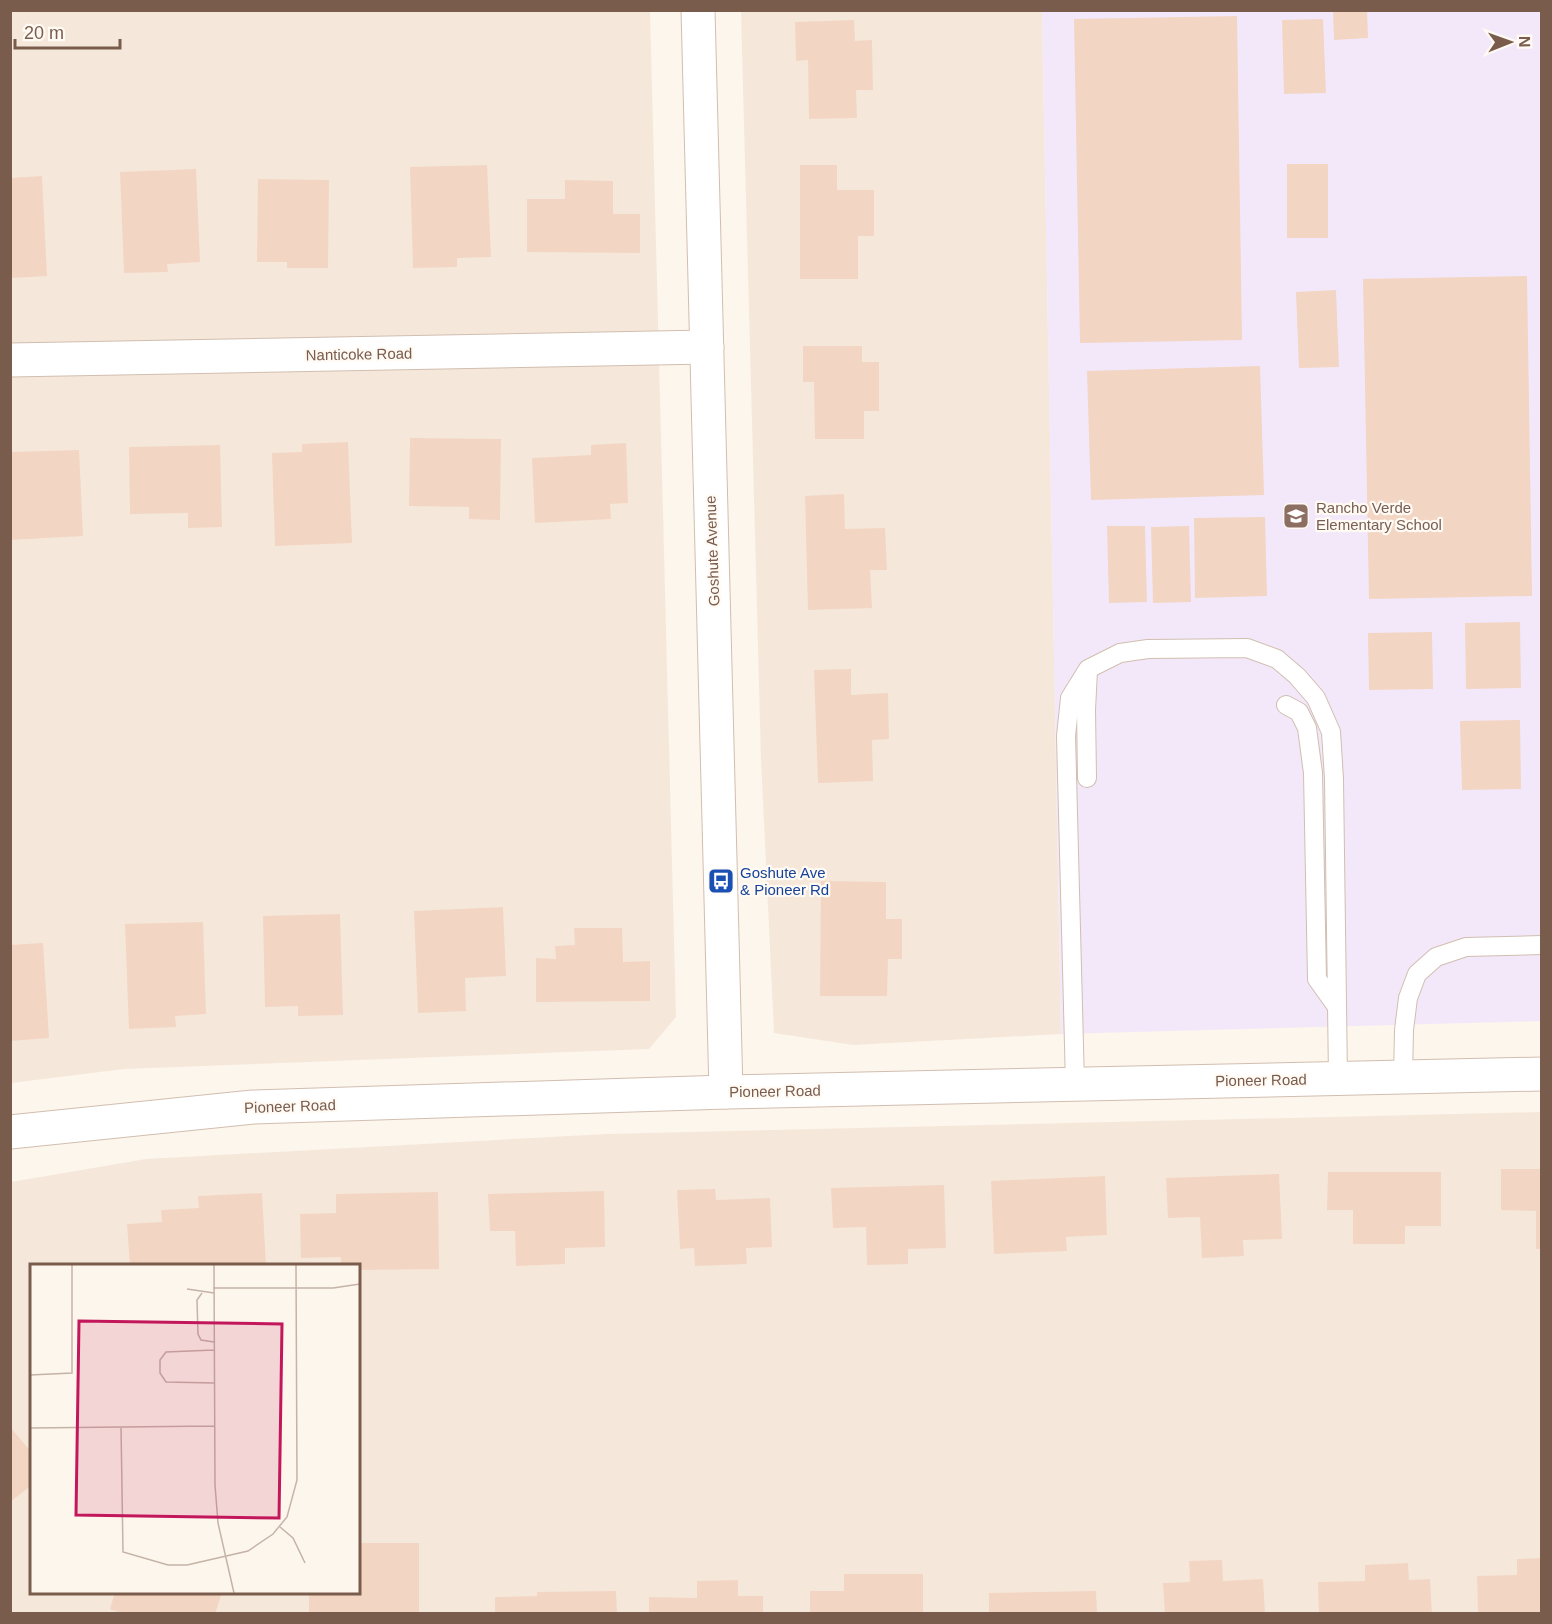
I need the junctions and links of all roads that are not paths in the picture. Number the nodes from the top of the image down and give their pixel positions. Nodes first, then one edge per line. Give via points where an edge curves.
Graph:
1 (698, 10) edge
2 (707, 347) junction
3 (10, 360) edge
4 (1088, 669) junction
5 (1286, 705) dead end
6 (1087, 778) dead end
7 (1542, 945) edge
8 (1337, 1007) junction
9 (1542, 1074) edge
10 (1403, 1077) junction
11 (1338, 1079) junction
12 (1075, 1084) junction
13 (726, 1092) junction
14 (10, 1132) edge

1 - 2 street, Goshute Avenue
2 - 3 street, Nanticoke Road
2 - 13 street, Goshute Avenue
4 - 6 lane
4 - 8 lane via 1120,653 1148,649 1247,648 1277,658 1316,698 1331,732
4 - 12 lane via 1070,698 1066,736
5 - 8 lane via 1299,712 1307,728 1313,773 1317,979
7 - 10 lane via 1466,947 1436,957 1418,974 1408,998
8 - 11 lane
9 - 10 street, Pioneer Road
10 - 11 street, Pioneer Road
11 - 12 street, Pioneer Road
12 - 13 street, Pioneer Road
13 - 14 street, Pioneer Road via 253,1107

